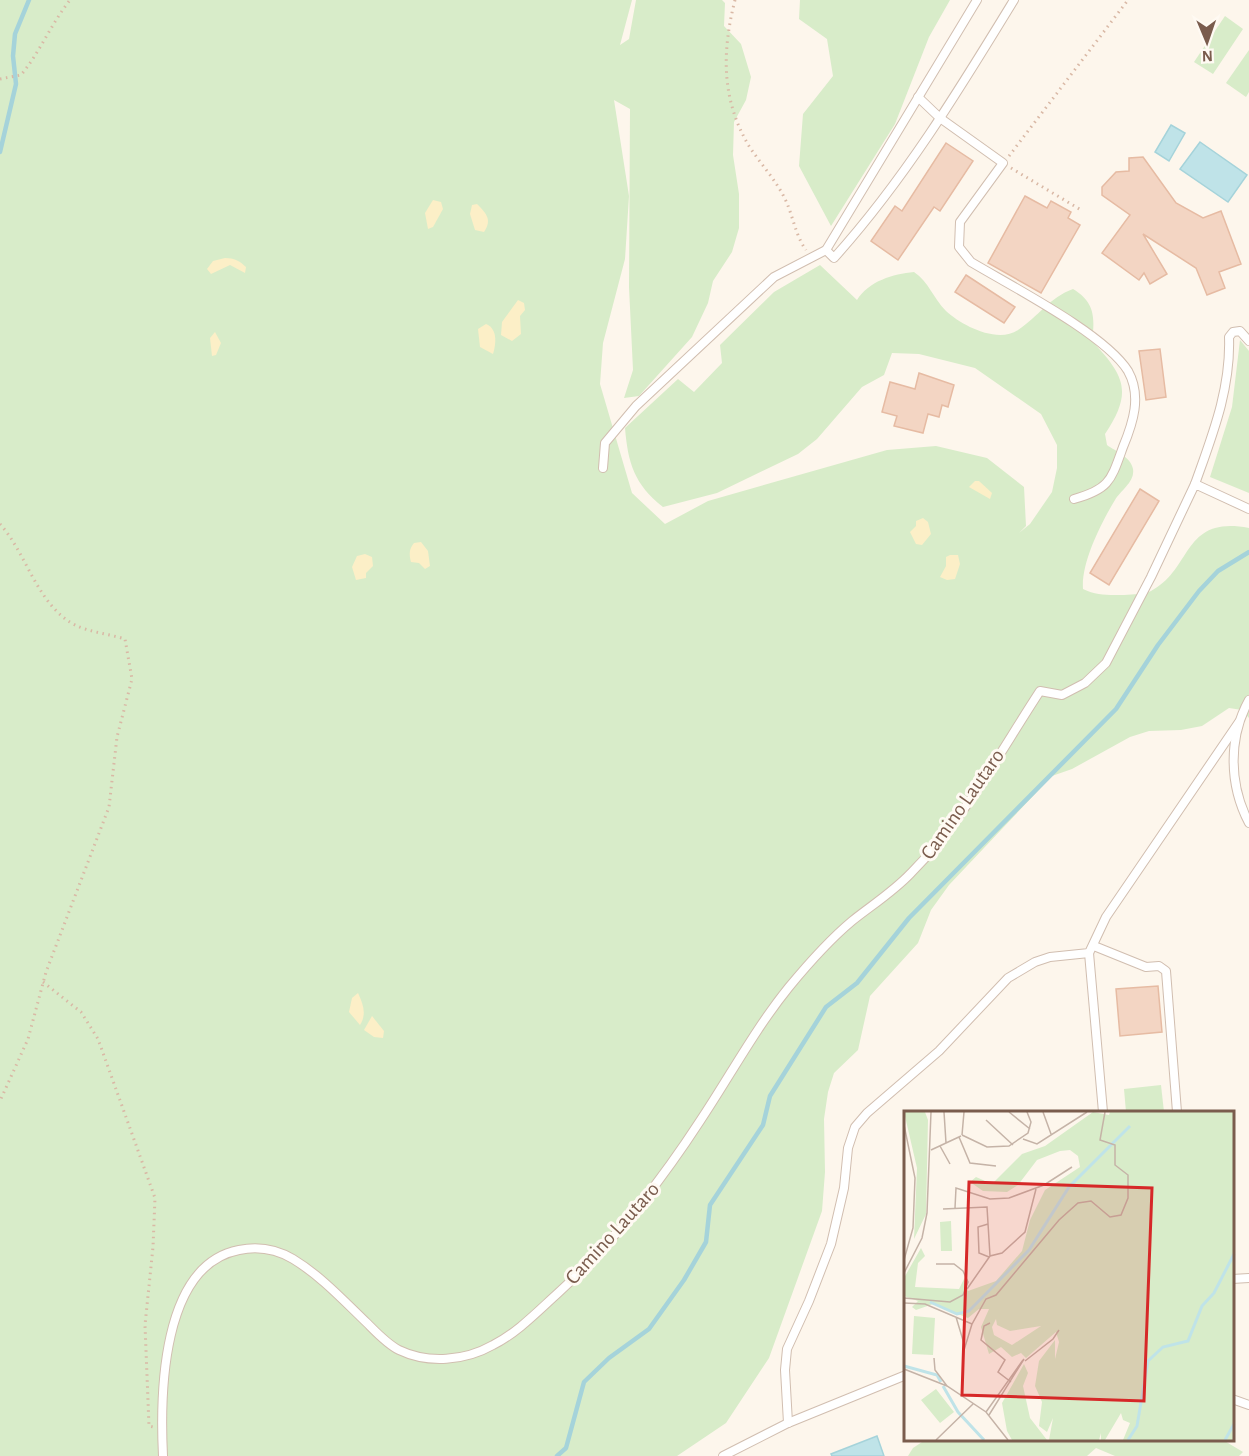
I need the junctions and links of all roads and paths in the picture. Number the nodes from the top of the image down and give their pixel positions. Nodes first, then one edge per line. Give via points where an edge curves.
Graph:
1 (70, 0) edge
2 (735, 0) edge
3 (977, 0) edge
4 (1014, 0) edge
5 (1128, 0) edge
6 (0, 78) edge
7 (918, 97) junction
8 (940, 118) junction
9 (1003, 163) junction
10 (1081, 210) dead end
11 (826, 250) junction
12 (812, 257) junction
13 (1249, 341) edge
14 (603, 468) dead end
15 (1195, 484) junction
16 (1074, 499) dead end
17 (1249, 509) edge
18 (0, 524) edge
19 (1249, 700) edge
20 (1239, 722) junction
21 (1249, 823) edge
22 (1094, 946) junction
23 (1089, 953) junction
24 (43, 982) junction
25 (0, 1101) edge
26 (1103, 1111) edge
27 (1177, 1111) edge
28 (1249, 1278) edge
29 (1234, 1279) edge
30 (904, 1376) edge
31 (1234, 1399) edge
32 (1249, 1405) edge
33 (788, 1423) junction
34 (162, 1432) junction
35 (163, 1456) edge
36 (723, 1456) edge

1 - 6 path via 21,75
2 - 12 path via 725,58 733,113 783,194 799,240
3 - 7 lane
4 - 8 lane
5 - 9 path
7 - 8 lane
7 - 11 lane
8 - 9 lane
8 - 11 lane via 901,177 834,258
9 - 10 path
9 - 16 lane via 960,222 959,247 970,262 1101,341 1128,371 1135,393 1133,422 1112,477 1098,492
11 - 12 lane
12 - 14 lane via 774,277 636,406 605,443
13 - 15 lane via 1240,331 1229,337 1223,404
15 - 17 lane
15 - 34 lane, Camino Lautaro via 1106,663 1085,683 1062,695 1040,691 945,834 891,893 850,922 809,963 750,1041 654,1189 603,1250 544,1306 503,1339 481,1351 456,1358 426,1358 396,1349 330,1287 288,1256 267,1249 233,1251 203,1268 189,1286 179,1310 166,1361
18 - 24 path via 14,539 51,605 74,625 125,639 132,679 117,737 109,807
19 - 20 lane
20 - 21 lane via 1234,772
20 - 22 lane via 1106,917
22 - 23 lane
22 - 27 lane via 1146,967 1166,970
23 - 26 lane
23 - 33 lane via 1050,957 1008,978 939,1052 855,1127 831,1244 787,1348
24 - 25 path via 28,1038
24 - 34 path via 81,1012 98,1039 155,1198 145,1358 149,1426
28 - 29 lane
30 - 33 lane
31 - 32 lane
33 - 36 lane
34 - 35 lane, Camino Lautaro

